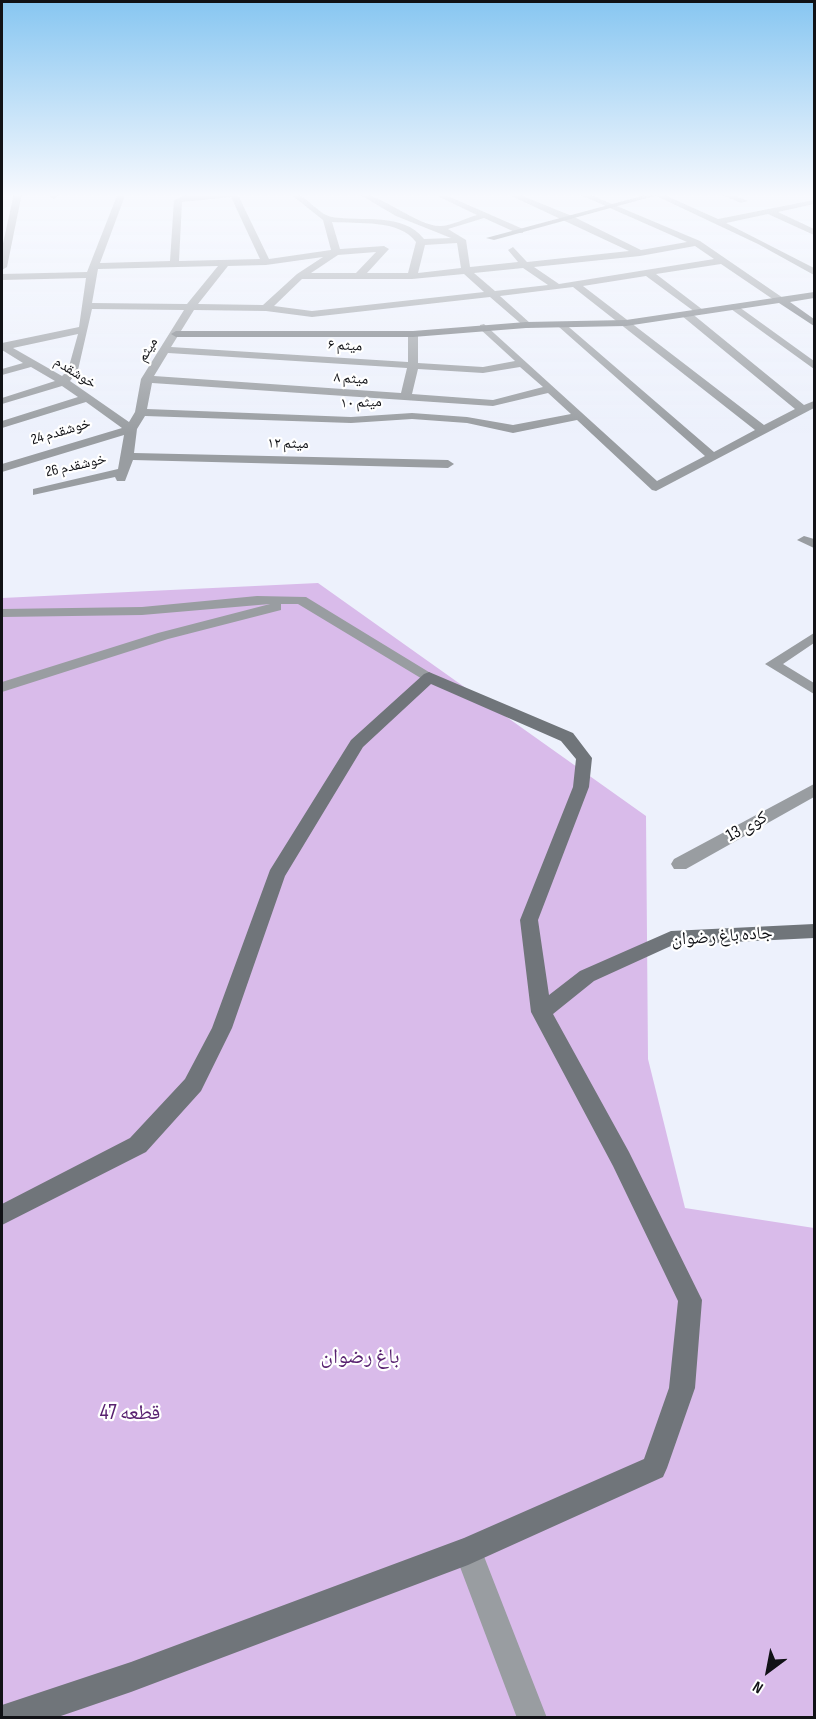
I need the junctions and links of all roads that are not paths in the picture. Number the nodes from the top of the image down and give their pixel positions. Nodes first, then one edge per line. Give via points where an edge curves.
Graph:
1 (51, 273) edge
2 (92, 273) edge
3 (217, 273) edge
4 (304, 273) edge
5 (362, 273) edge
6 (437, 273) edge
7 (469, 273) edge
8 (537, 273) edge
9 (647, 273) edge
10 (648, 273) edge
11 (739, 273) edge
12 (300, 276) junction
13 (412, 276) joint
14 (2, 277) edge
15 (358, 277) junction
16 (576, 285) junction
17 (557, 287) junction
18 (814, 295) edge
19 (492, 296) junction
20 (782, 300) junction
21 (86, 306) junction
22 (191, 306) junction
23 (735, 306) junction
24 (267, 308) junction
25 (699, 312) junction
26 (686, 314) junction
27 (626, 323) junction
28 (814, 323) edge
29 (526, 325) junction
30 (563, 325) junction
31 (484, 327) junction
32 (84, 329) junction
33 (176, 334) junction
34 (413, 334) junction
35 (2, 347) edge
36 (164, 351) junction
37 (523, 363) junction
38 (30, 364) junction
39 (413, 366) junction
40 (814, 366) edge
41 (2, 372) edge
42 (147, 380) junction
43 (64, 382) junction
44 (550, 389) junction
45 (88, 398) junction
46 (405, 398) junction
47 (2, 401) edge
48 (809, 407) edge
49 (141, 412) junction
50 (580, 416) junction
51 (2, 425) edge
52 (131, 429) junction
53 (764, 431) junction
54 (128, 456) junction
55 (713, 457) junction
56 (448, 464) dead end
57 (2, 468) edge
58 (37, 492) dead end
59 (301, 600) junction
60 (2, 613) edge
61 (814, 637) edge
62 (429, 677) junction
63 (2, 687) edge
64 (814, 689) edge
65 (814, 790) edge
66 (680, 864) dead end
67 (814, 931) edge
68 (541, 1012) junction
69 (2, 1215) edge
70 (468, 1551) junction
71 (8, 1718) edge
72 (532, 1718) edge

1 - 14 street
2 - 21 street
3 - 22 street, میثم
4 - 12 street
5 - 15 street
6 - 13 street
7 - 19 street
8 - 17 street
9 - 16 street
10 - 25 street
11 - 20 street
12 - 15 street
12 - 24 street
13 - 15 street
16 - 17 street
16 - 27 street
17 - 19 street
18 - 20 street
19 - 24 street via 312,314
19 - 29 street
20 - 23 street
20 - 28 street
21 - 22 street
21 - 32 street
22 - 24 street
22 - 33 street, میثم
23 - 25 street
23 - 40 street
25 - 26 street
26 - 27 street
26 - 48 street
27 - 30 street
27 - 53 street
29 - 30 street
29 - 31 street
30 - 55 street
31 - 34 street
31 - 37 street
32 - 35 street
32 - 43 street via 73,370
33 - 34 street
33 - 36 street, میثم
34 - 39 street
35 - 38 street, خوشقدم
36 - 39 street, ۶ میثم
36 - 42 street, میثم
37 - 39 street, ۶ میثم via 483,370
37 - 44 street
38 - 41 street
38 - 43 street, خوشقدم
39 - 46 street
42 - 46 street, ۸ میثم
42 - 49 street, میثم
43 - 45 street, خوشقدم
43 - 47 street
44 - 46 street, ۸ میثم via 494,403
44 - 50 street
45 - 51 street
45 - 52 street, خوشقدم
48 - 53 street
49 - 50 street, ۱۰ میثم via 351,420 412,416 467,420 513,429
49 - 52 street, میثم
50 - 55 street via 656,487
52 - 54 street
52 - 57 street, خوشقدم 24
53 - 55 street
54 - 56 street, ۱۲ میثم
54 - 58 street, خوشقدم 26 via 121,475
59 - 60 street via 257,600 142,611
59 - 62 street
59 - 63 street via 163,636
61 - 64 street via 773,664
62 - 68 street via 567,737 584,758 580,787 529,920
62 - 69 street via 357,744 276,875 222,1028 193,1085 138,1146
65 - 66 street, کوی 13
67 - 68 street, جاده باغ رضوان via 671,938 586,976
68 - 70 street via 621,1159 690,1300 682,1388 654,1468
70 - 71 street via 131,1677
70 - 72 street

